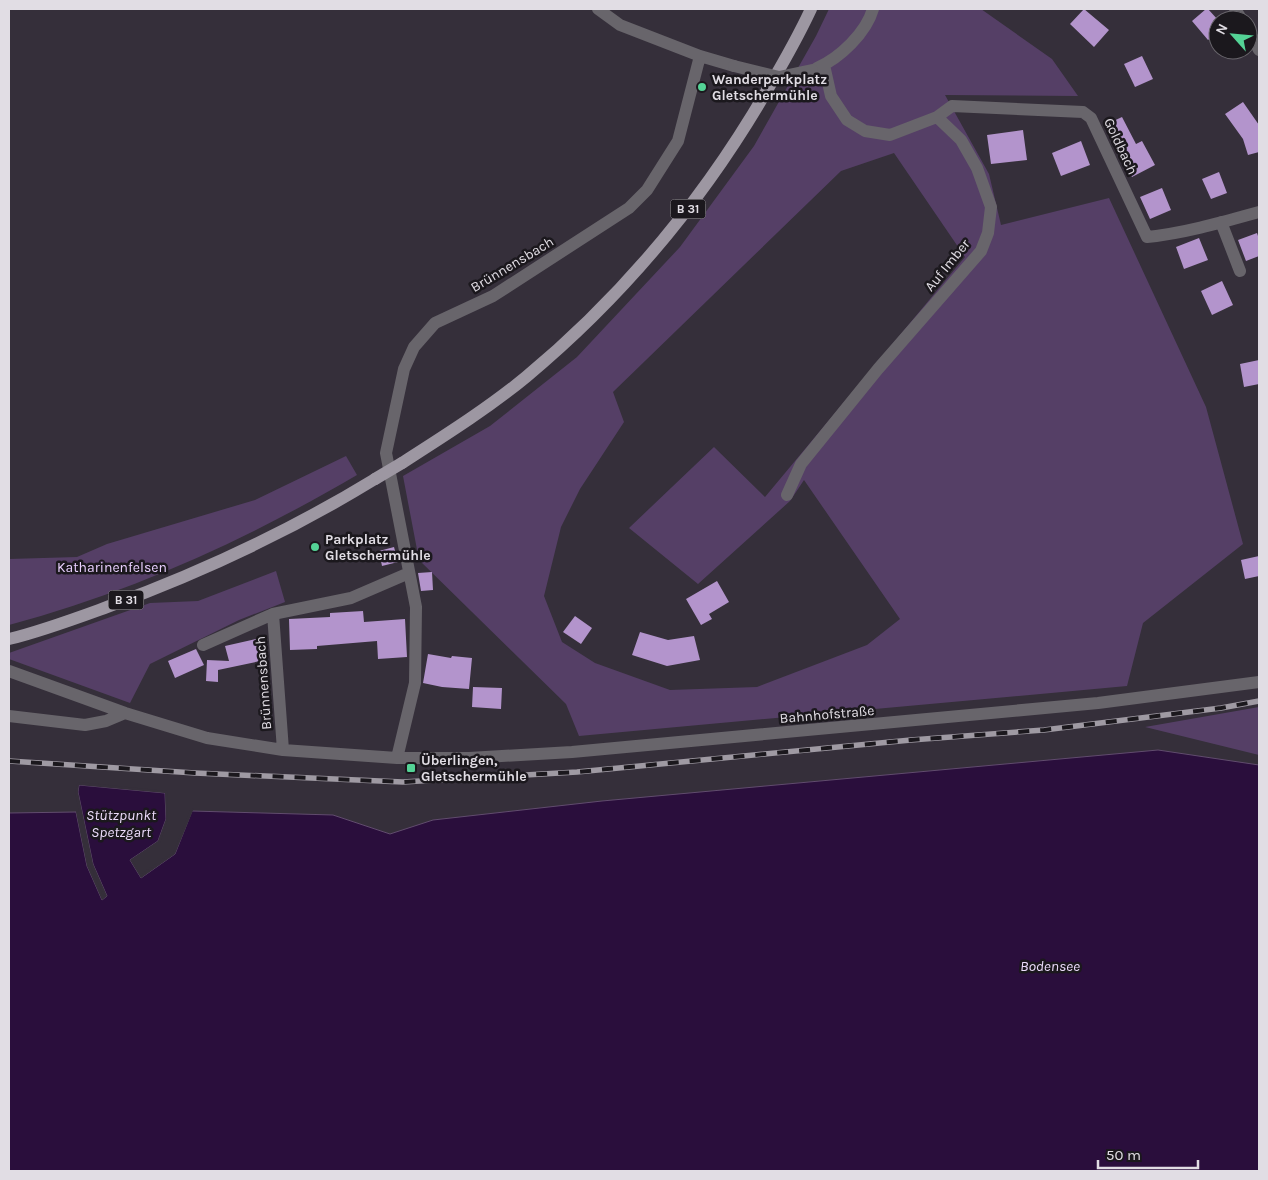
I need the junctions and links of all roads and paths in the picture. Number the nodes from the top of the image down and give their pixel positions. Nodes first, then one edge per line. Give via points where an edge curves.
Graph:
1 (598, 9) edge
2 (811, 9) edge
3 (873, 9) edge
4 (700, 56) junction
5 (818, 68) junction
6 (937, 117) junction
7 (1259, 212) edge
8 (1221, 222) junction
9 (1240, 271) dead end
10 (786, 495) dead end
11 (409, 573) junction
12 (273, 614) junction
13 (9, 639) edge
14 (203, 644) dead end
15 (9, 671) edge
16 (1259, 682) edge
17 (125, 713) junction
18 (9, 716) edge
19 (283, 750) junction
20 (397, 758) junction

1 - 4 street via 620,24
2 - 13 main road, B 31, bridge via 752,116 686,211 610,299 525,378 402,463 294,525 152,591
3 - 5 street via 849,46
4 - 5 street, bridge via 779,77
4 - 11 street, Brünnensbach via 678,140 646,190 629,208 493,296 435,323 414,347 404,369 386,453
5 - 6 street via 830,96 847,120 866,131 890,135
6 - 8 street, Goldbach via 952,106 1083,112 1091,118 1147,237
6 - 10 street, Auf Imber via 961,140 977,168 991,207 988,233 981,251 878,369 801,464
7 - 8 street, Goldbach
8 - 9 street
11 - 12 street, Brünnensbach via 351,598
11 - 20 street, Brünnensbach via 416,607 415,682
12 - 14 street, Brünnensbach
12 - 19 street, Brünnensbach
15 - 17 street, Bahnhofstraße
16 - 20 street, Bahnhofstraße via 1098,703 572,752
17 - 18 street via 85,725
17 - 19 street, Bahnhofstraße via 207,738
19 - 20 street, Bahnhofstraße

